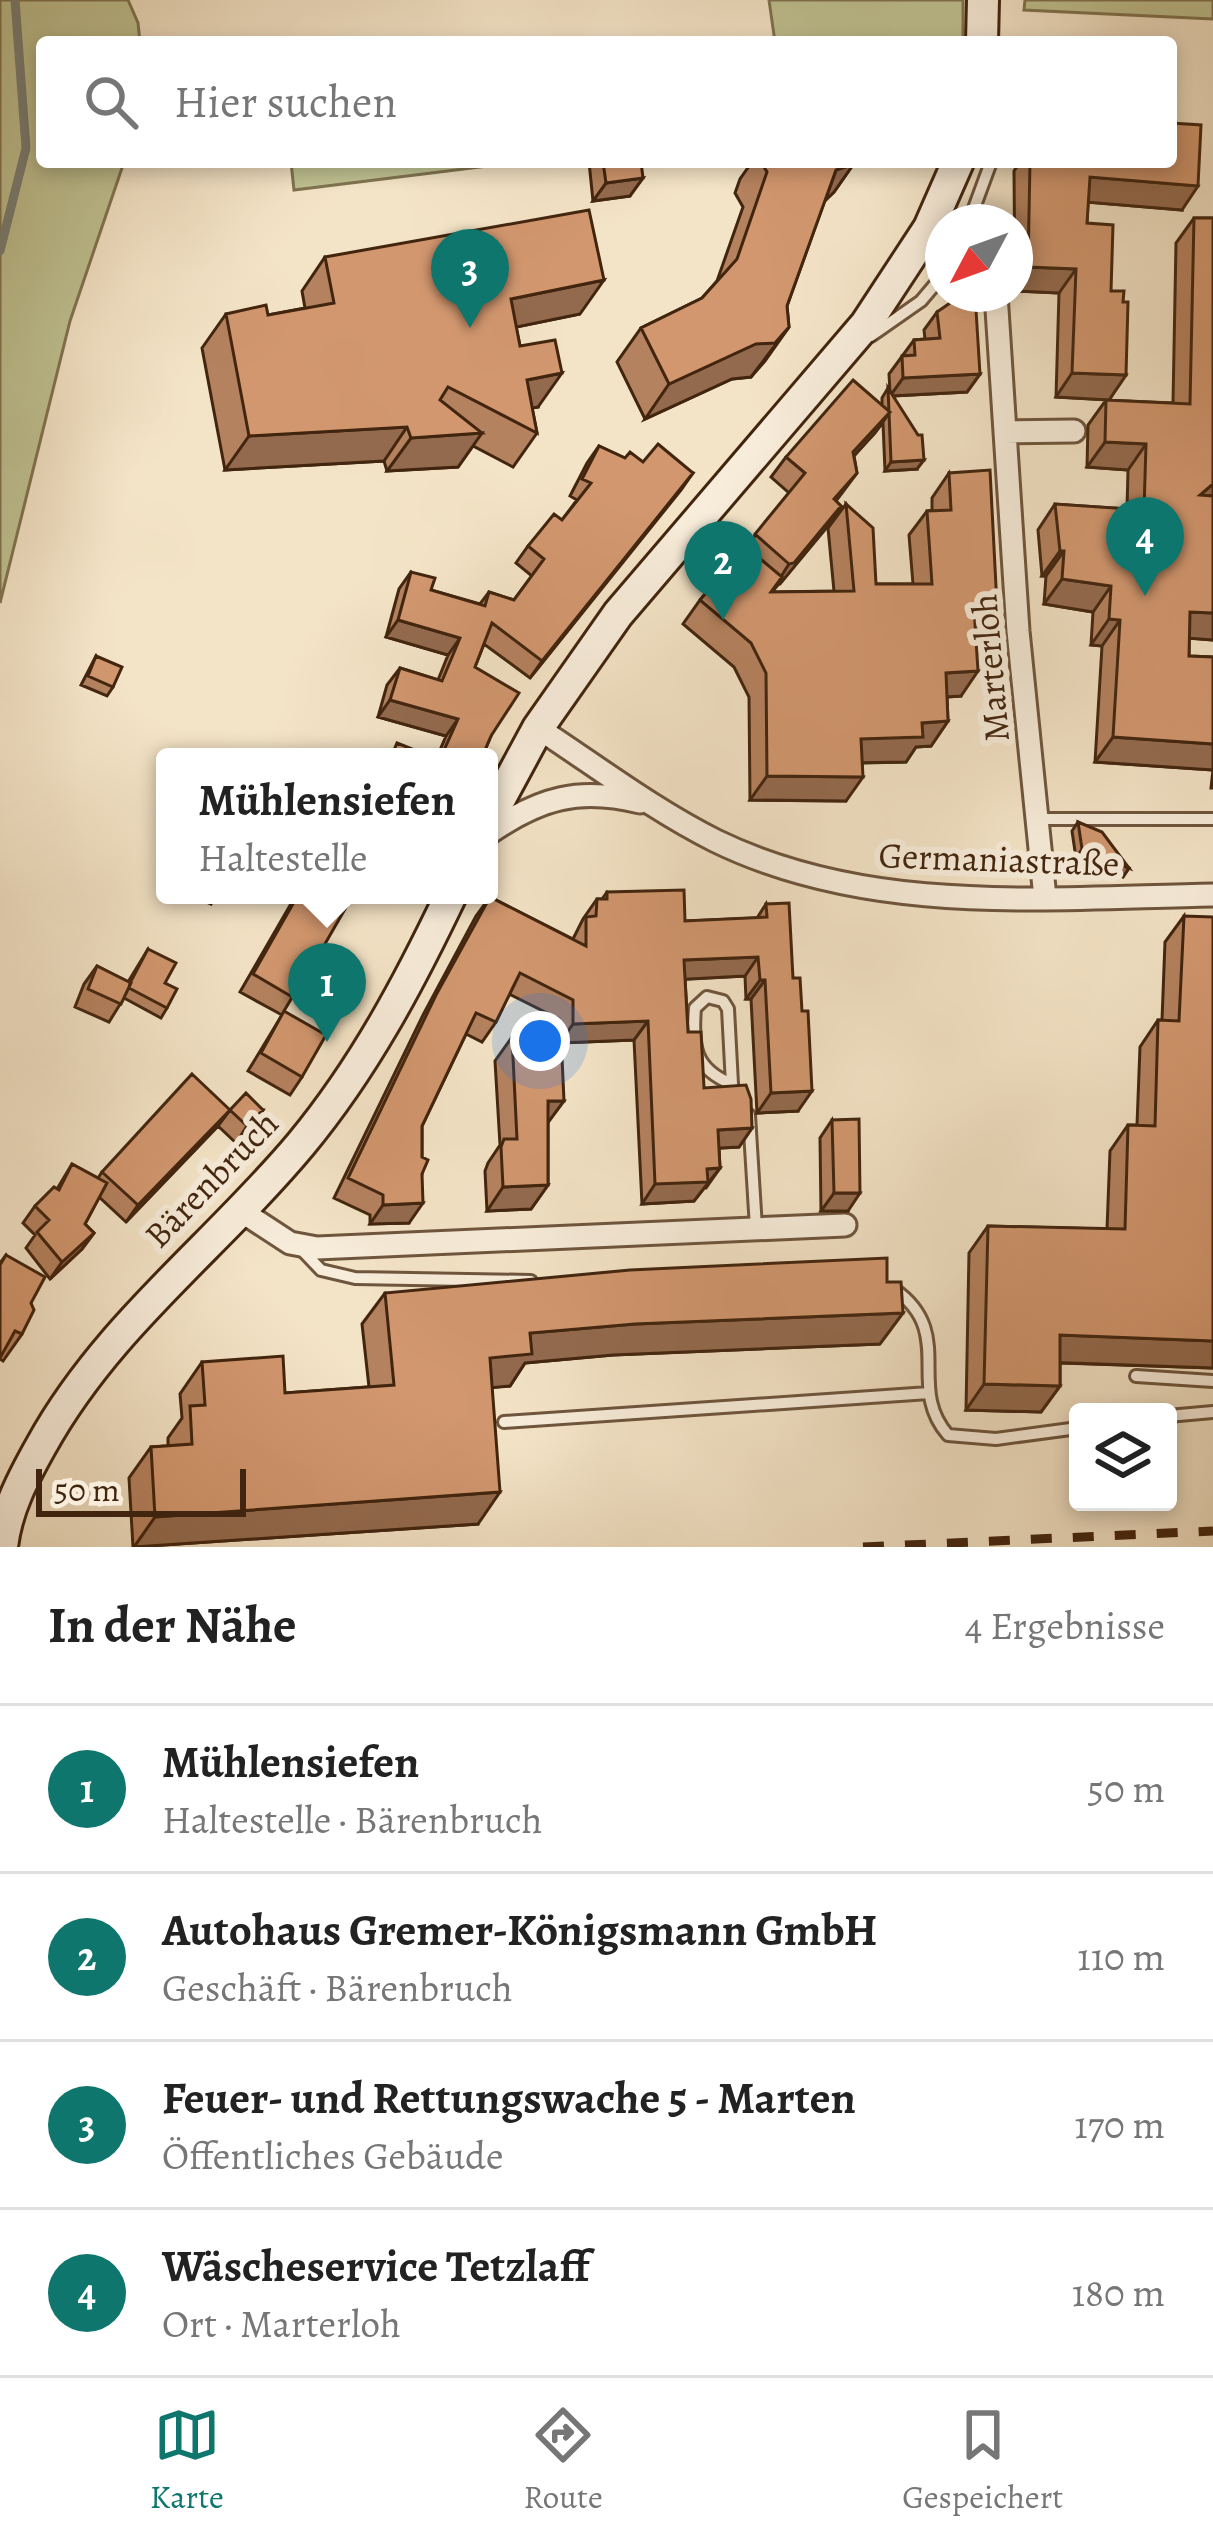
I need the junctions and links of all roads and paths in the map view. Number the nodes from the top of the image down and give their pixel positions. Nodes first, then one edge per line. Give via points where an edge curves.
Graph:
1 (983, 0) edge
2 (982, 36) edge
3 (956, 168) edge
4 (989, 168) edge
5 (976, 204) edge
6 (925, 296) edge
7 (997, 312) edge
8 (843, 353) junction
9 (1074, 431) dead end
10 (1005, 432) junction
11 (691, 527) junction
12 (757, 583) edge
13 (538, 728) junction
14 (498, 802) edge
15 (656, 806) junction
16 (1038, 819) junction
17 (1213, 819) edge
18 (498, 827) edge
19 (1213, 895) edge
20 (1046, 898) junction
21 (447, 904) edge
22 (740, 1095) junction
23 (238, 1209) junction
24 (845, 1225) dead end
25 (756, 1231) junction
26 (296, 1244) junction
27 (540, 1281) edge
28 (885, 1282) edge
29 (1136, 1376) dead end
30 (1213, 1381) edge
31 (929, 1393) junction
32 (1213, 1412) edge
33 (1177, 1415) edge
34 (504, 1422) dead end
35 (1069, 1429) edge
36 (5, 1506) edge
37 (2, 1547) edge

1 - 2 main road
3 - 8 main road via 910,260
4 - 5 lane
6 - 8 lane
7 - 10 street, Marterloh
8 - 11 main road
9 - 10 street
10 - 16 street, Marterloh
11 - 12 lane
11 - 13 main road
13 - 14 main road
13 - 15 street, Germaniastraße
15 - 18 street, Germaniastraße via 612,795 567,797 533,805
15 - 20 street, Germaniastraße via 715,840 805,874 911,894
16 - 17 lane
16 - 20 street, Marterloh
19 - 20 street, Germaniastraße
21 - 23 main road, Bärenbruch via 358,1068 300,1146
22 - 22 lane via 728,1009 707,997 695,1007 697,1055
22 - 25 lane
23 - 26 street
23 - 36 main road, Bärenbruch via 88,1371
24 - 25 street
25 - 26 street
26 - 27 lane via 321,1270 356,1278
28 - 31 lane via 913,1302 928,1328
29 - 30 lane
31 - 34 lane
31 - 35 lane via 933,1418 948,1435
32 - 33 lane
36 - 37 main road, Bärenbruch

